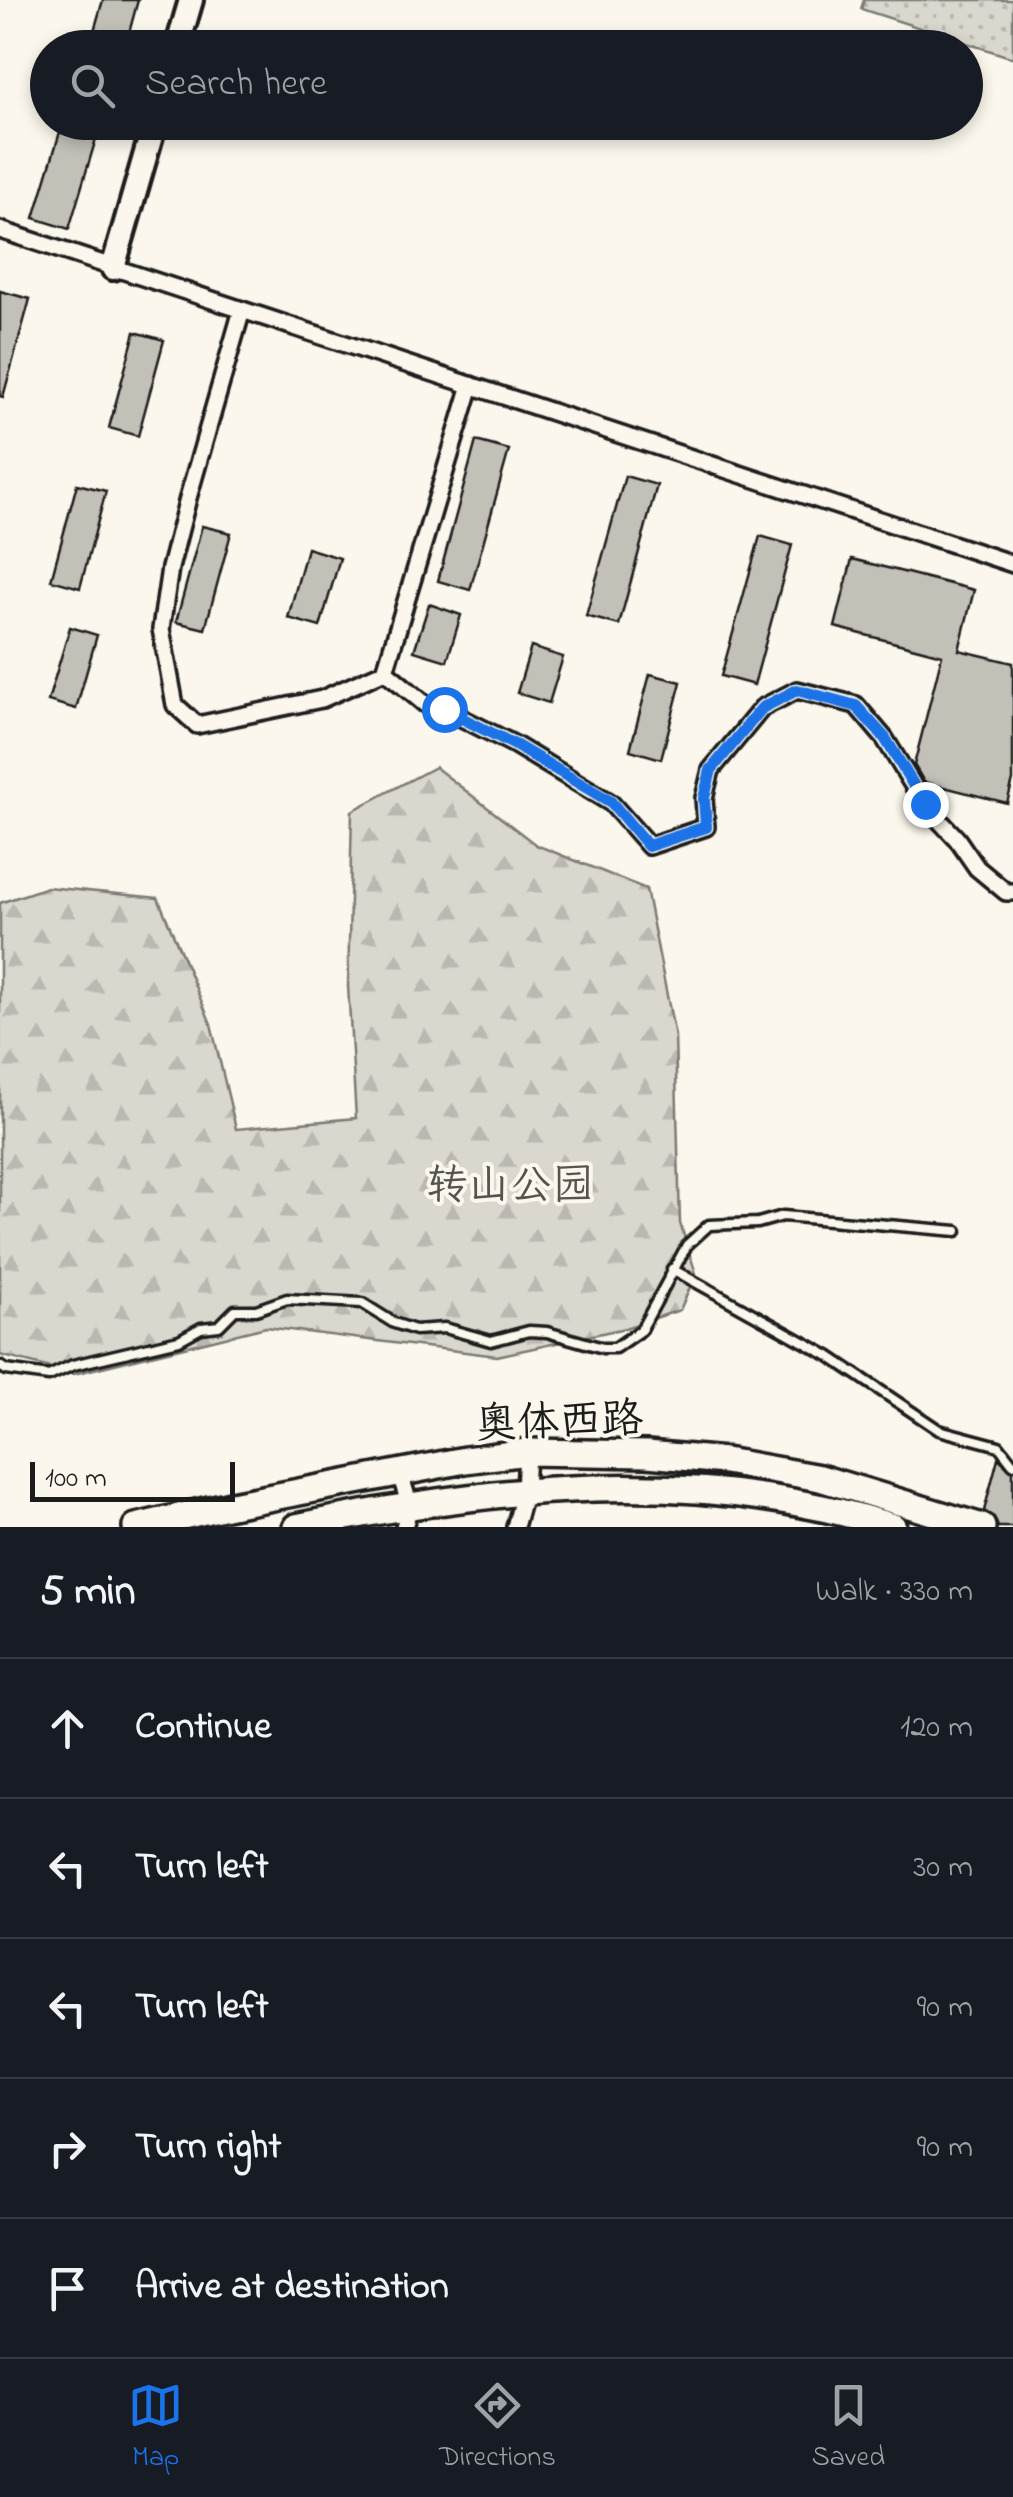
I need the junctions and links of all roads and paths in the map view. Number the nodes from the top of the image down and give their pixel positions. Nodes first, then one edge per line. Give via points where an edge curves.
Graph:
1 (191, 0) edge
2 (182, 30) edge
3 (150, 140) edge
4 (0, 230) edge
5 (113, 268) junction
6 (242, 310) junction
7 (471, 385) junction
8 (1013, 564) edge
9 (385, 670) junction
10 (1013, 892) edge
11 (957, 1230) dead end
12 (672, 1269) junction
13 (0, 1366) edge
14 (526, 1452) junction
15 (1013, 1464) edge
16 (400, 1474) junction
17 (524, 1491) junction
18 (407, 1517) edge
19 (136, 1527) edge
20 (296, 1527) edge
21 (514, 1527) edge
22 (893, 1527) edge
23 (982, 1527) edge

1 - 2 street
3 - 5 street
4 - 5 street
5 - 6 street
6 - 7 street
6 - 9 street via 170,568 161,630 175,704 197,725 322,699
7 - 8 street
7 - 9 street
9 - 10 street via 425,704 515,745 611,802 648,846 706,827 711,770 762,708 797,690 856,706 977,868
11 - 12 lane via 783,1216 709,1226
12 - 13 lane via 640,1330 616,1348 546,1332 491,1341 445,1328 416,1330 362,1304 287,1299 234,1310 218,1326 179,1340 49,1376
12 - 15 lane via 829,1356 939,1430 999,1446
14 - 16 main road, 奥体西路
14 - 17 street
14 - 23 main road, 奥体西路 via 725,1460 820,1478
16 - 18 street
16 - 19 main road, 奥体西路
17 - 18 main road, 奥体西路 via 472,1495
17 - 21 street
17 - 22 main road, 奥体西路 via 700,1489
18 - 20 main road, 奥体西路

